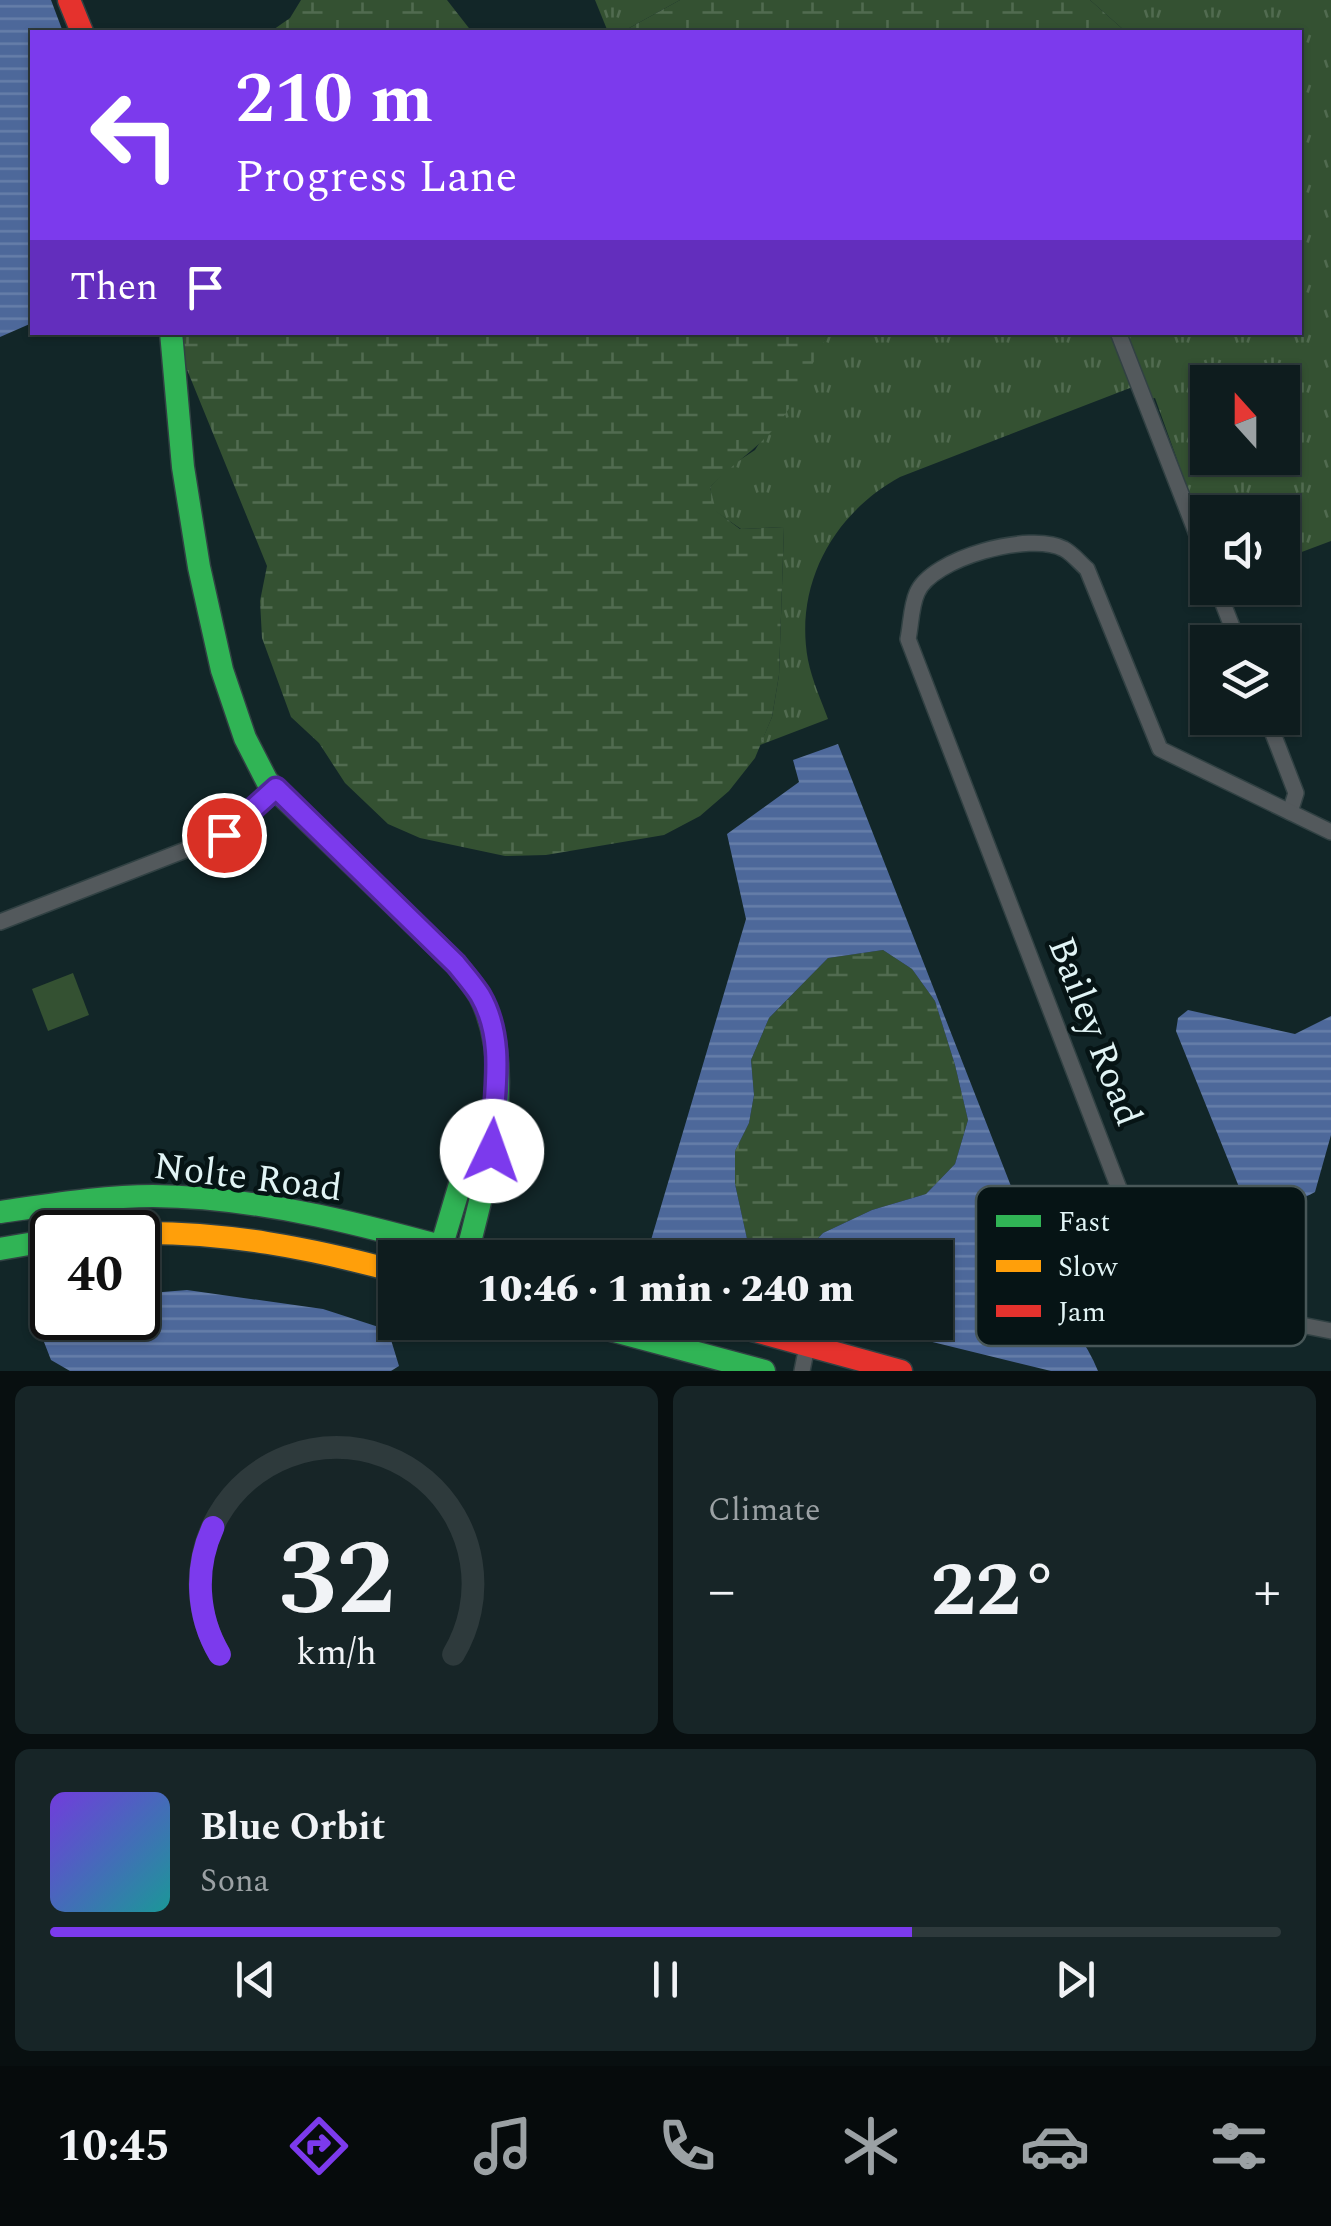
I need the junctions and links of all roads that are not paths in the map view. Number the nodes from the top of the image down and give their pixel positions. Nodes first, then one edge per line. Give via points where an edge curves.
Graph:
1 (69, 0) edge
2 (81, 30) edge
3 (170, 335) edge
4 (1119, 335) edge
5 (1190, 517) edge
6 (1274, 735) edge
7 (276, 788) junction
8 (1290, 812) junction
9 (1331, 832) edge
10 (0, 922) edge
11 (493, 1119) junction
12 (1119, 1186) edge
13 (0, 1212) edge
14 (160, 1234) edge
15 (404, 1240) edge
16 (444, 1240) edge
17 (476, 1240) edge
18 (30, 1243) edge
19 (0, 1248) edge
20 (378, 1266) edge
21 (1306, 1327) edge
22 (1331, 1332) edge
23 (648, 1340) edge
24 (786, 1340) edge
25 (807, 1346) junction
26 (764, 1371) edge
27 (802, 1371) edge
28 (901, 1371) edge

1 - 2 street
3 - 7 street via 190,530 210,622 233,715
4 - 5 street
6 - 8 street via 1296,793
7 - 10 street via 224,835
7 - 11 street via 456,964 481,997 498,1064
8 - 9 street
8 - 12 street, Bailey Road via 1160,749 1088,570 1064,548 1029,541 996,546 930,574 917,592 908,639
11 - 16 street via 466,1164
11 - 17 street
13 - 15 street, Nolte Road via 152,1196 255,1204
14 - 20 street, Nolte Road via 253,1238
18 - 19 street
21 - 22 street, Bailey Road
23 - 26 street
24 - 25 street
25 - 27 street
25 - 28 street

